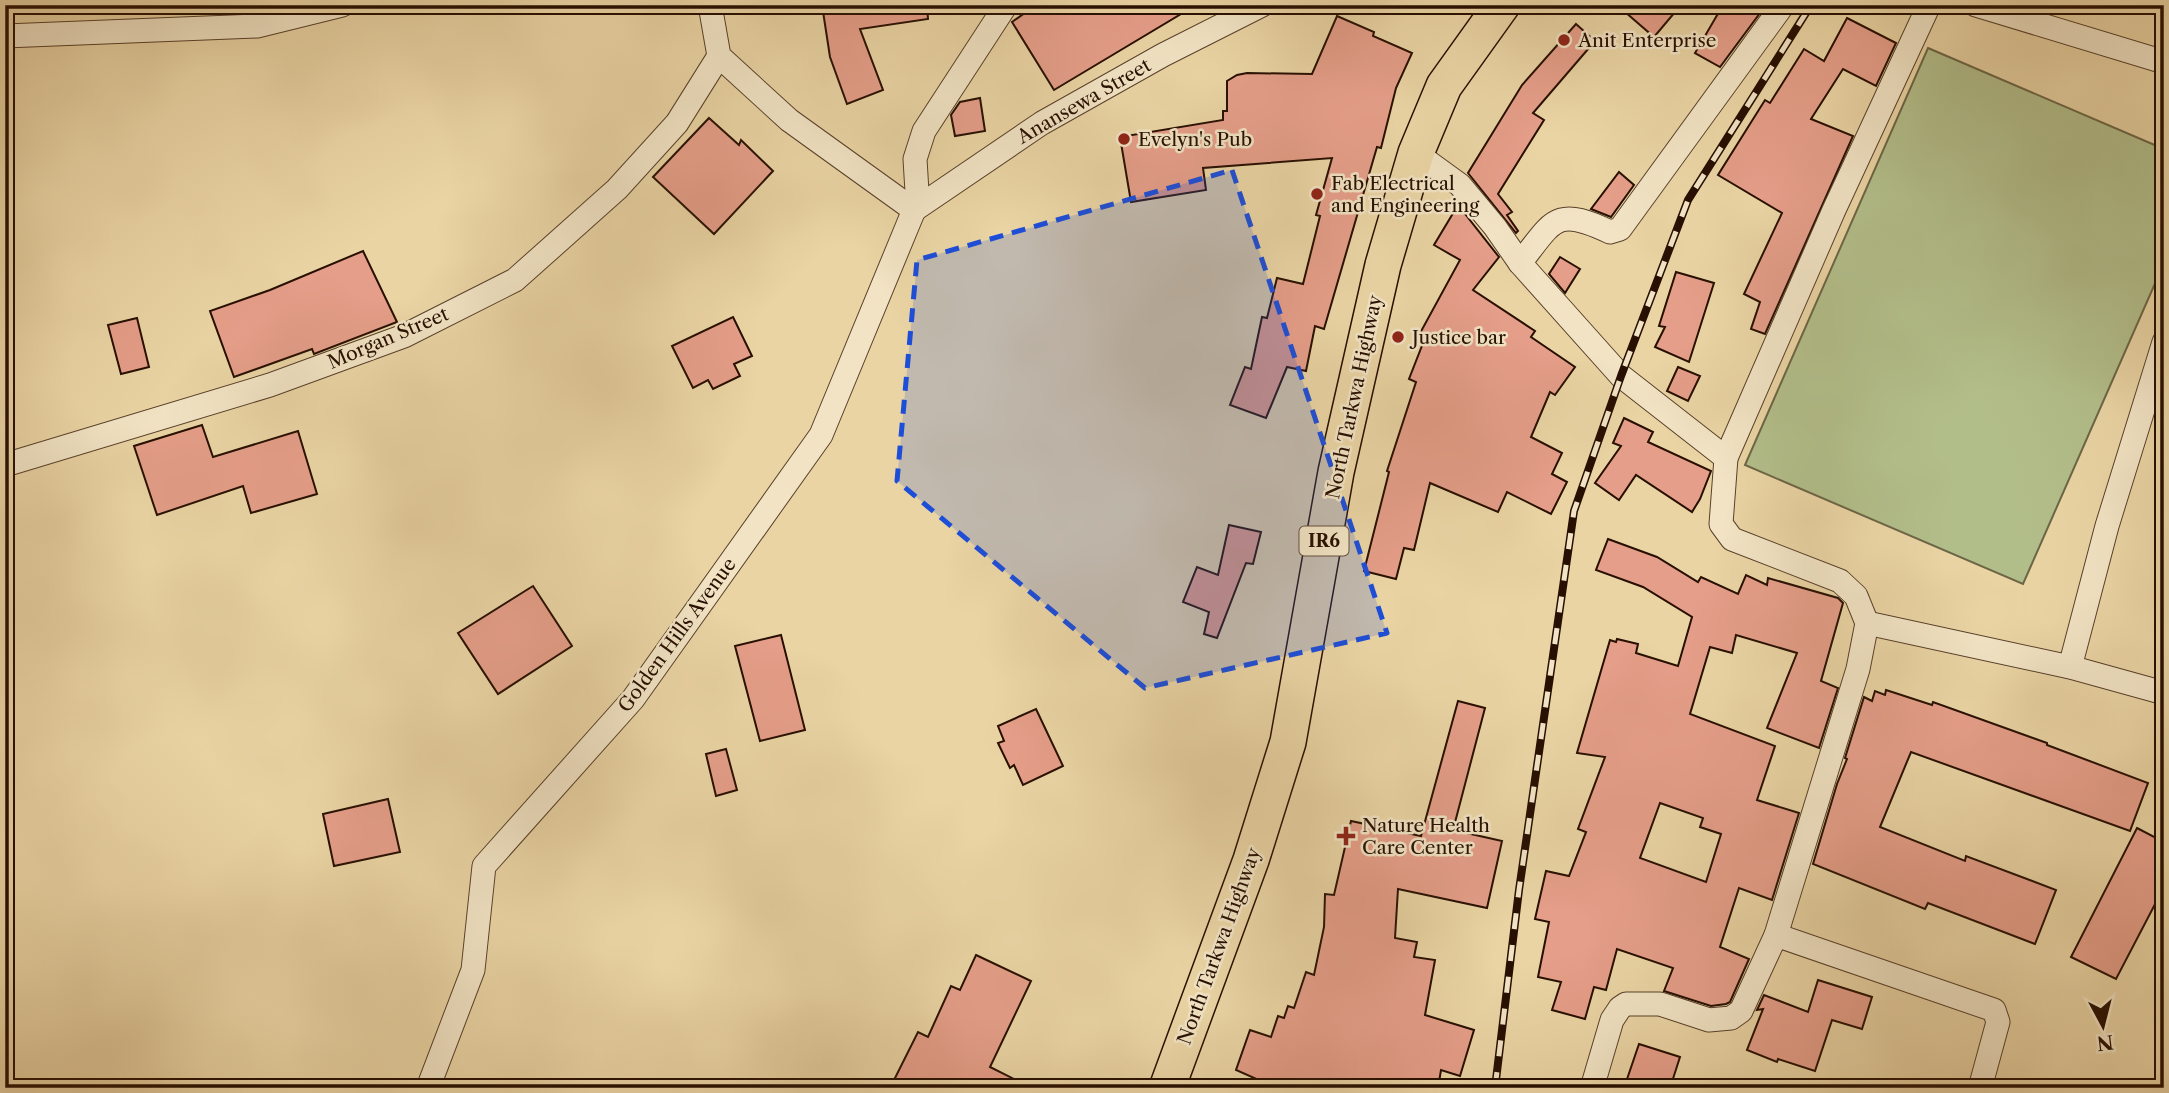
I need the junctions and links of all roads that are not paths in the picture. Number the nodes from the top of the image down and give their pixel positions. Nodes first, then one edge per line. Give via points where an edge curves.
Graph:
1 (342, 5) edge
2 (709, 5) edge
3 (1006, 5) edge
4 (1262, 5) edge
5 (1502, 5) edge
6 (1783, 5) edge
7 (1929, 5) edge
8 (1976, 5) edge
9 (5, 37) edge
10 (719, 55) junction
11 (2164, 62) edge
12 (1416, 153) junction
13 (914, 210) junction
14 (1520, 263) junction
15 (2164, 342) edge
16 (1726, 458) junction
17 (5, 465) edge
18 (1867, 623) junction
19 (2070, 667) junction
20 (2164, 693) edge
21 (1776, 935) junction
22 (429, 1088) edge
23 (1167, 1088) edge
24 (1592, 1088) edge
25 (1980, 1088) edge

1 - 9 street via 257,26
2 - 10 street
3 - 13 street via 924,131 915,159
4 - 13 street, Anansewa Street via 1042,123
5 - 12 main road, North Tarkwa Highway / IR6 via 1444,86
6 - 14 street via 1620,229 1610,232 1566,218 1549,226
7 - 16 street
8 - 11 street
10 - 13 street via 789,120
10 - 17 street, Morgan Street via 660,142 617,189 515,280 404,336 270,385
12 - 14 street via 1460,185
12 - 23 main road, North Tarkwa Highway / IR6 via 1383,265 1336,472 1288,742 1251,860
13 - 22 street, Golden Hills Avenue via 821,435 633,699 484,866 473,970
14 - 16 street via 1621,376
15 - 19 street via 2107,526
16 - 18 street via 1721,524 1732,539 1840,581 1856,596
18 - 19 street
18 - 21 street via 1858,669
19 - 20 street
21 - 24 street via 1741,1011 1731,1018 1709,1020 1660,1004 1620,1008 1612,1020
21 - 25 street via 1994,1010 1998,1022

